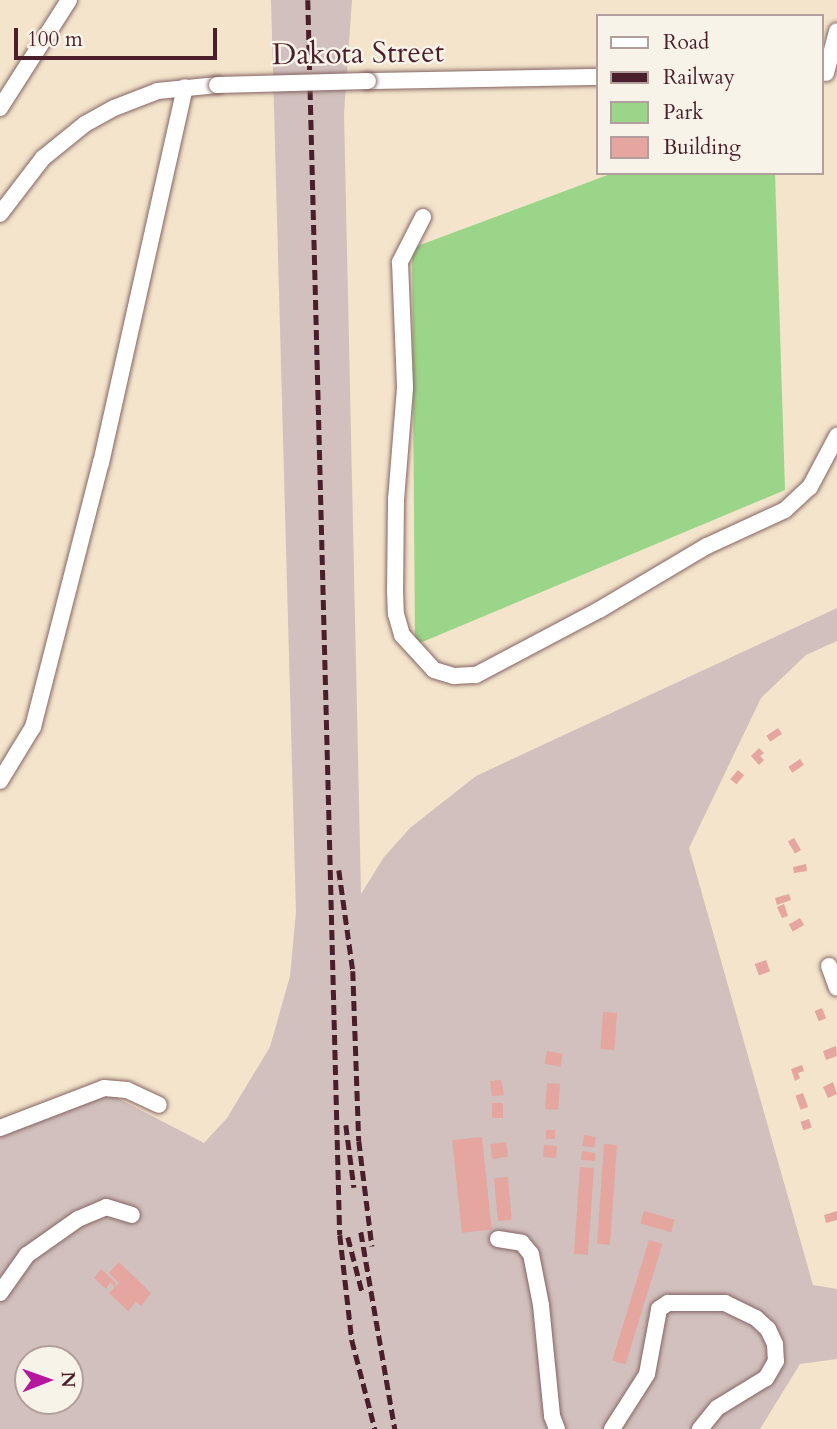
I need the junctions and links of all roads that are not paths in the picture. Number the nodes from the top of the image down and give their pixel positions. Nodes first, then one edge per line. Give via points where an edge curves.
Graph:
1 (69, 0) edge
2 (837, 31) edge
3 (828, 73) edge
4 (596, 77) edge
5 (185, 87) junction
6 (0, 108) edge
7 (0, 214) edge
8 (423, 217) dead end
9 (837, 436) edge
10 (0, 781) edge
11 (829, 966) dead end
12 (837, 988) edge
13 (159, 1105) dead end
14 (0, 1128) edge
15 (132, 1215) dead end
16 (498, 1239) dead end
17 (0, 1293) edge
18 (557, 1429) edge
19 (612, 1429) edge
20 (700, 1429) edge

1 - 6 street
2 - 3 street
4 - 5 street, Dakota Street, bridge
5 - 7 street, Dakota Street via 158,91 114,108 72,133 30,174
5 - 10 street via 101,463 33,727
8 - 9 street via 400,262 405,388 396,499 396,602 402,635 434,670 454,676 476,675 707,546 785,510 810,487
11 - 12 street
13 - 14 street via 127,1090 104,1088
15 - 17 street via 106,1208 78,1219 27,1255
16 - 18 street via 522,1243 531,1254
19 - 20 street via 647,1374 659,1309 668,1303 725,1303 768,1329 776,1361 766,1378 717,1408

